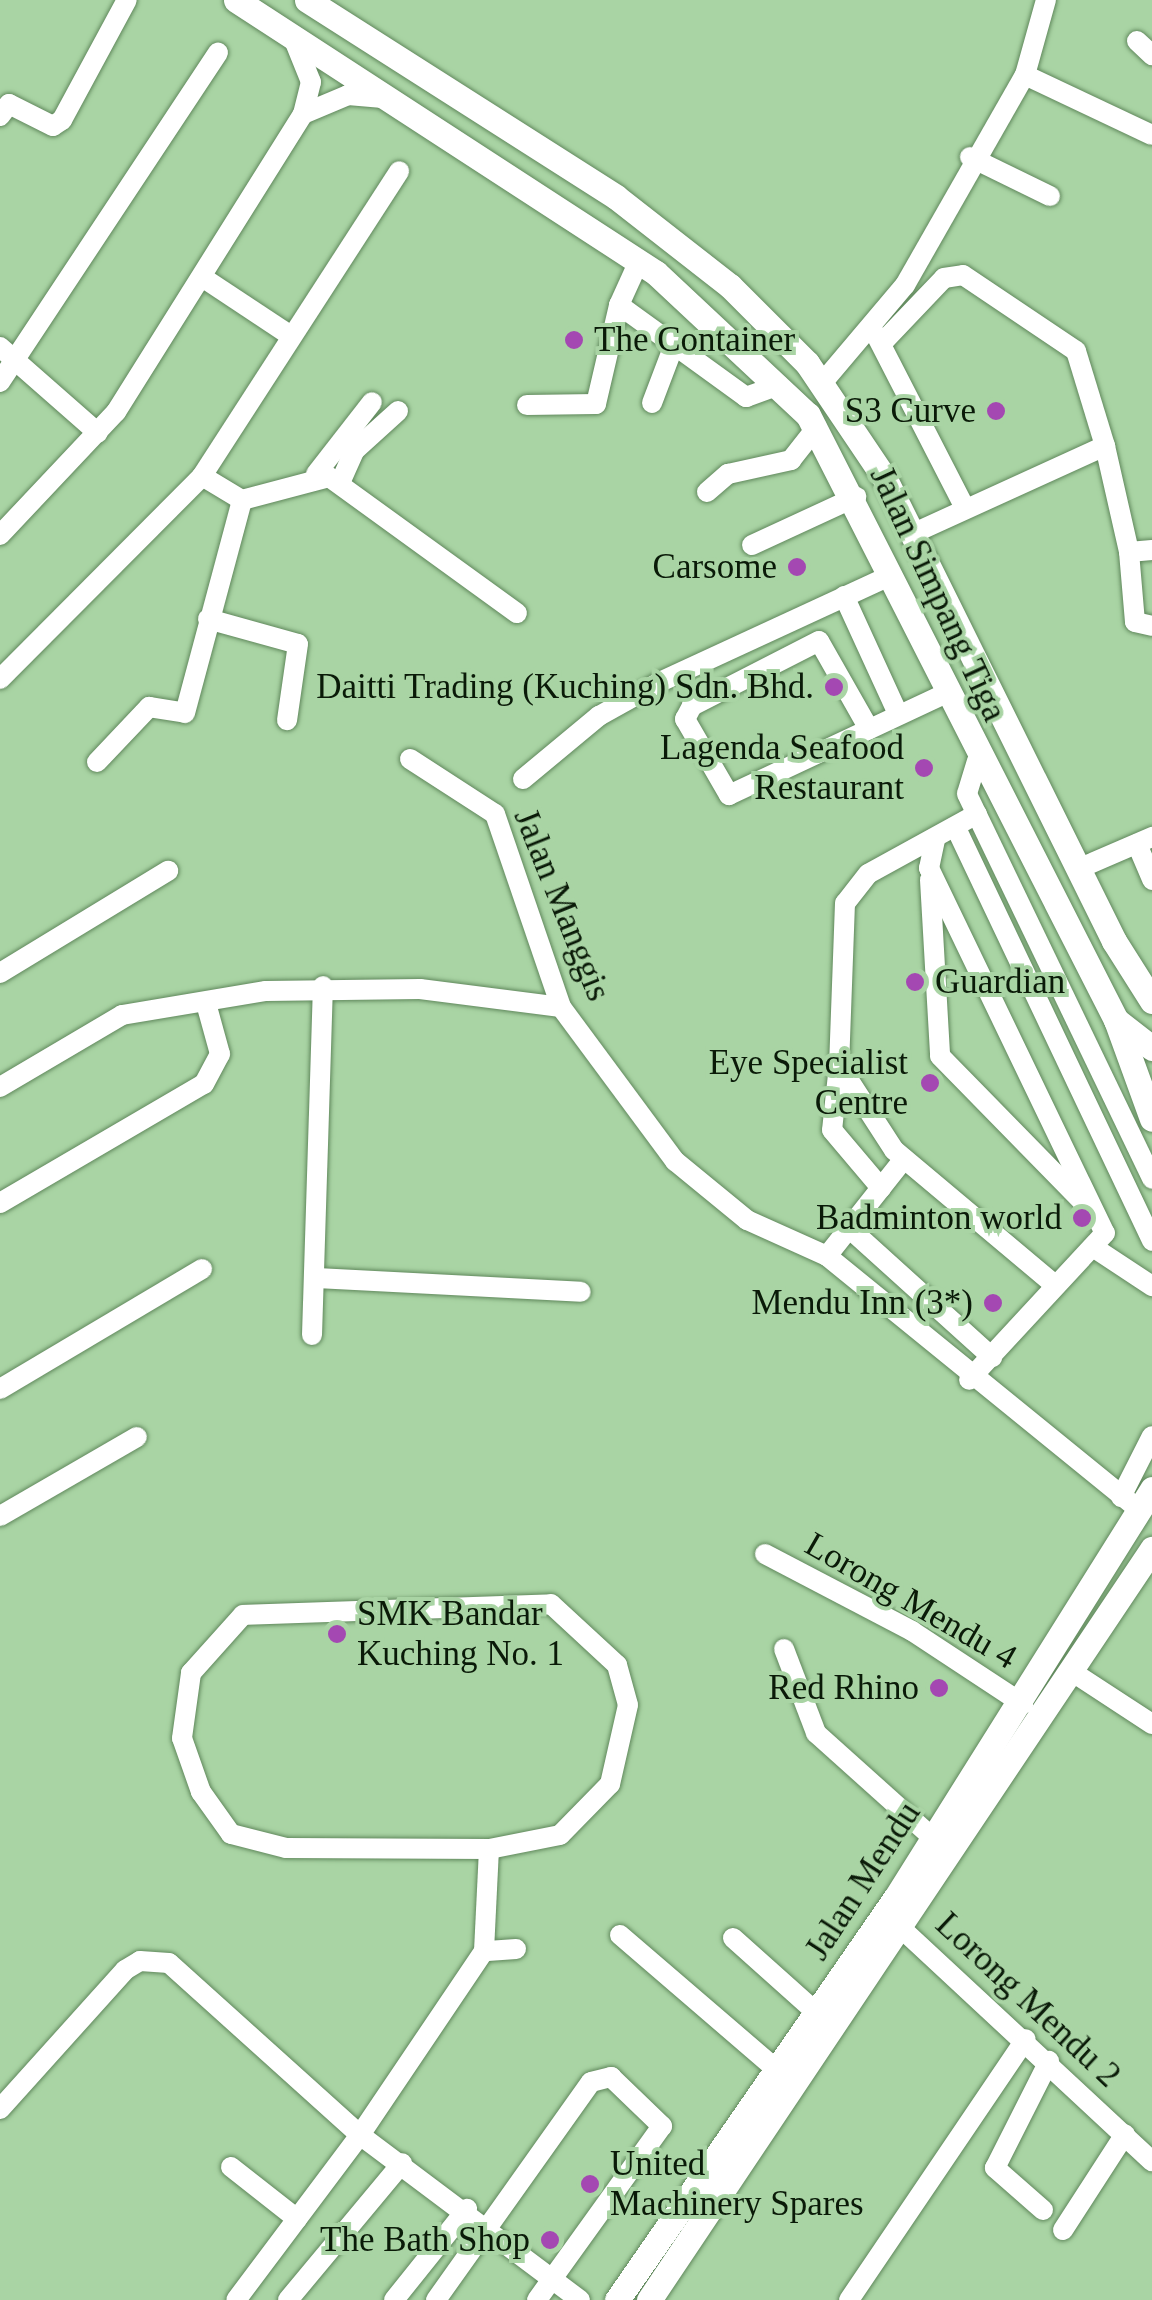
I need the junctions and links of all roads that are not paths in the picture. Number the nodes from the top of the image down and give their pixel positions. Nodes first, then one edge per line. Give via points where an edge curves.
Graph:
1 (127, 0) edge
2 (236, 0) edge
3 (307, 0) edge
4 (1046, 0) edge
5 (293, 38) junction
6 (218, 52) dead end
7 (1025, 75) junction
8 (387, 98) junction
9 (302, 114) junction
10 (0, 116) edge
11 (1152, 135) edge
12 (970, 157) junction
13 (399, 171) dead end
14 (1050, 196) dead end
15 (639, 261) junction
16 (202, 277) junction
17 (619, 305) junction
18 (876, 334) junction
19 (291, 336) junction
20 (674, 345) junction
21 (0, 347) edge
22 (19, 363) junction
23 (0, 382) edge
24 (823, 382) junction
25 (779, 385) junction
26 (372, 402) dead end
27 (652, 404) dead end
28 (527, 405) dead end
29 (398, 410) dead end
30 (817, 427) junction
31 (98, 433) junction
32 (1105, 446) junction
33 (316, 474) junction
34 (202, 476) junction
35 (340, 483) junction
36 (707, 492) dead end
37 (856, 497) junction
38 (242, 500) junction
39 (964, 506) junction
40 (914, 532) junction
41 (0, 535) edge
42 (752, 545) dead end
43 (1152, 550) edge
44 (1129, 552) junction
45 (892, 575) junction
46 (844, 596) junction
47 (517, 613) dead end
48 (208, 619) junction
49 (1152, 626) edge
50 (0, 679) edge
51 (946, 694) junction
52 (898, 714) junction
53 (287, 720) dead end
54 (868, 728) junction
55 (410, 759) dead end
56 (977, 761) junction
57 (96, 762) dead end
58 (524, 779) dead end
59 (977, 814) junction
60 (956, 828) junction
61 (1015, 832) junction
62 (935, 840) junction
63 (1144, 840) edge
64 (992, 844) junction
65 (970, 856) junction
66 (929, 868) junction
67 (1078, 869) junction
68 (168, 871) dead end
69 (1152, 880) edge
70 (1093, 899) junction
71 (0, 972) edge
72 (1152, 972) edge
73 (323, 986) junction
74 (1152, 1001) edge
75 (206, 1003) junction
76 (562, 1006) junction
77 (1116, 1020) junction
78 (1152, 1048) edge
79 (840, 1064) junction
80 (0, 1087) edge
81 (1152, 1118) edge
82 (904, 1159) junction
83 (1152, 1179) edge
84 (881, 1188) junction
85 (0, 1203) edge
86 (1102, 1220) junction
87 (849, 1228) junction
88 (1152, 1241) edge
89 (1093, 1247) junction
90 (828, 1256) junction
91 (202, 1269) dead end
92 (317, 1278) junction
93 (1150, 1279) edge
94 (1055, 1285) junction
95 (581, 1292) dead end
96 (312, 1335) dead end
97 (992, 1357) junction
98 (969, 1380) junction
99 (0, 1388) edge
100 (1152, 1436) edge
101 (137, 1437) dead end
102 (1138, 1499) edge
103 (0, 1516) edge
104 (765, 1554) dead end
105 (1150, 1558) edge
106 (784, 1648) dead end
107 (1074, 1673) junction
108 (1023, 1704) junction
109 (1152, 1724) edge
110 (932, 1837) junction
111 (489, 1849) junction
112 (902, 1929) junction
113 (620, 1935) dead end
114 (732, 1938) dead end
115 (516, 1949) dead end
116 (484, 1951) junction
117 (818, 2014) junction
118 (1026, 2039) junction
119 (1049, 2060) junction
120 (779, 2072) junction
121 (0, 2109) edge
122 (1125, 2134) junction
123 (360, 2135) junction
124 (1152, 2162) edge
125 (402, 2164) junction
126 (232, 2167) dead end
127 (468, 2209) junction
128 (1043, 2210) dead end
129 (297, 2220) junction
130 (491, 2230) junction
131 (1064, 2230) dead end
132 (553, 2279) junction
133 (236, 2300) edge
134 (288, 2300) edge
135 (394, 2300) edge
136 (436, 2300) edge
137 (537, 2300) edge
138 (580, 2300) edge
139 (617, 2300) edge
140 (649, 2300) edge
141 (849, 2300) edge

1 - 10 street via 62,120 53,126 9,104
2 - 5 main road, Jalan Simpang Tiga
3 - 24 main road, Jalan Simpang Tiga via 616,197 730,286
4 - 7 street
5 - 8 main road, Jalan Simpang Tiga
5 - 9 street via 311,82
6 - 22 street
7 - 11 street
7 - 12 street
8 - 9 street via 348,95
8 - 15 main road, Jalan Simpang Tiga
9 - 16 street
12 - 14 street
12 - 18 street
13 - 19 street
15 - 17 street
15 - 25 main road, Jalan Simpang Tiga via 708,311
16 - 19 street
16 - 31 street
17 - 20 street
17 - 28 street via 596,404
18 - 24 street
18 - 32 street via 944,278 963,274 1076,351
18 - 39 street
19 - 34 street
20 - 25 street via 746,397
20 - 27 street
21 - 22 street
22 - 23 street
22 - 31 street
24 - 40 main road, Jalan Simpang Tiga
25 - 30 main road, Jalan Simpang Tiga
26 - 33 street
29 - 35 street via 356,450
30 - 36 street via 791,460 728,474
30 - 37 main road, Jalan Simpang Tiga
31 - 41 street
32 - 39 street
32 - 44 street
33 - 35 street
33 - 38 street
34 - 38 street
34 - 50 street
35 - 47 street
37 - 42 street
37 - 45 main road, Jalan Simpang Tiga
38 - 48 street
39 - 40 street
40 - 67 main road, Jalan Simpang Tiga
43 - 44 street
44 - 49 street via 1134,622
45 - 46 street
45 - 51 main road, Jalan Simpang Tiga
46 - 52 street
46 - 58 street via 600,716
48 - 53 street via 298,644
48 - 57 street via 186,713 148,707
51 - 52 street
51 - 56 main road, Jalan Simpang Tiga
52 - 54 street
54 - 54 street via 729,795 685,719 692,706 819,641
55 - 76 street, Jalan Manggis via 495,814
56 - 59 street via 967,794
56 - 61 main road, Jalan Simpang Tiga
59 - 60 street
59 - 64 street
60 - 62 street
60 - 65 street
61 - 64 street
61 - 77 main road, Jalan Simpang Tiga
62 - 66 street
62 - 79 street via 868,874 844,903
63 - 67 street
63 - 69 street
64 - 65 street
64 - 83 street
65 - 88 street
66 - 86 street
66 - 86 street via 940,1056
67 - 70 main road, Jalan Simpang Tiga
68 - 71 street
70 - 72 main road
70 - 74 main road, Jalan Simpang Tiga
73 - 75 street
73 - 76 street
73 - 92 street
75 - 80 street via 122,1015
75 - 85 street via 220,1054 204,1084
76 - 90 street, Jalan Manggis via 674,1161 748,1220
77 - 78 main road, Jalan Simpang Tiga
77 - 81 main road
79 - 82 street
79 - 84 street via 832,1130
82 - 84 street
82 - 94 street
84 - 87 street
86 - 89 street
87 - 90 street
87 - 97 street
89 - 93 street
89 - 94 street
90 - 98 street, Jalan Manggis
91 - 99 street
92 - 95 street
92 - 96 street
94 - 97 street
97 - 98 street
98 - 102 street, Jalan Manggis
100 - 102 street
101 - 103 street
102 - 108 main road, Jalan Mendu
104 - 108 street, Lorong Mendu 4 via 912,1631
105 - 107 main road, Jalan Mendu
106 - 110 street via 816,1733
107 - 109 street
107 - 112 main road, Jalan Mendu
108 - 110 main road, Jalan Mendu
110 - 117 main road, Jalan Mendu
111 - 111 street via 560,1835 586,1816 628,1737 617,1664 551,1604 243,1615 191,1673 182,1738 201,1792 231,1834 286,1848
111 - 116 street
112 - 118 street, Lorong Mendu 2
112 - 140 main road, Jalan Mendu
113 - 120 street
114 - 117 street
115 - 116 street
116 - 123 street
117 - 120 main road, Jalan Mendu
118 - 119 street, Lorong Mendu 2
118 - 141 street
119 - 122 street, Lorong Mendu 2
119 - 128 street via 995,2168
120 - 139 main road, Jalan Mendu
121 - 123 street via 125,1970 155,1959
122 - 124 street, Lorong Mendu 2
122 - 131 street
123 - 125 street
123 - 129 street
125 - 127 street
125 - 134 street
126 - 129 street
127 - 130 street
127 - 135 street
129 - 133 street
130 - 132 street
130 - 132 street via 591,2082 611,2077 661,2116
130 - 136 street
132 - 137 street
132 - 138 street

